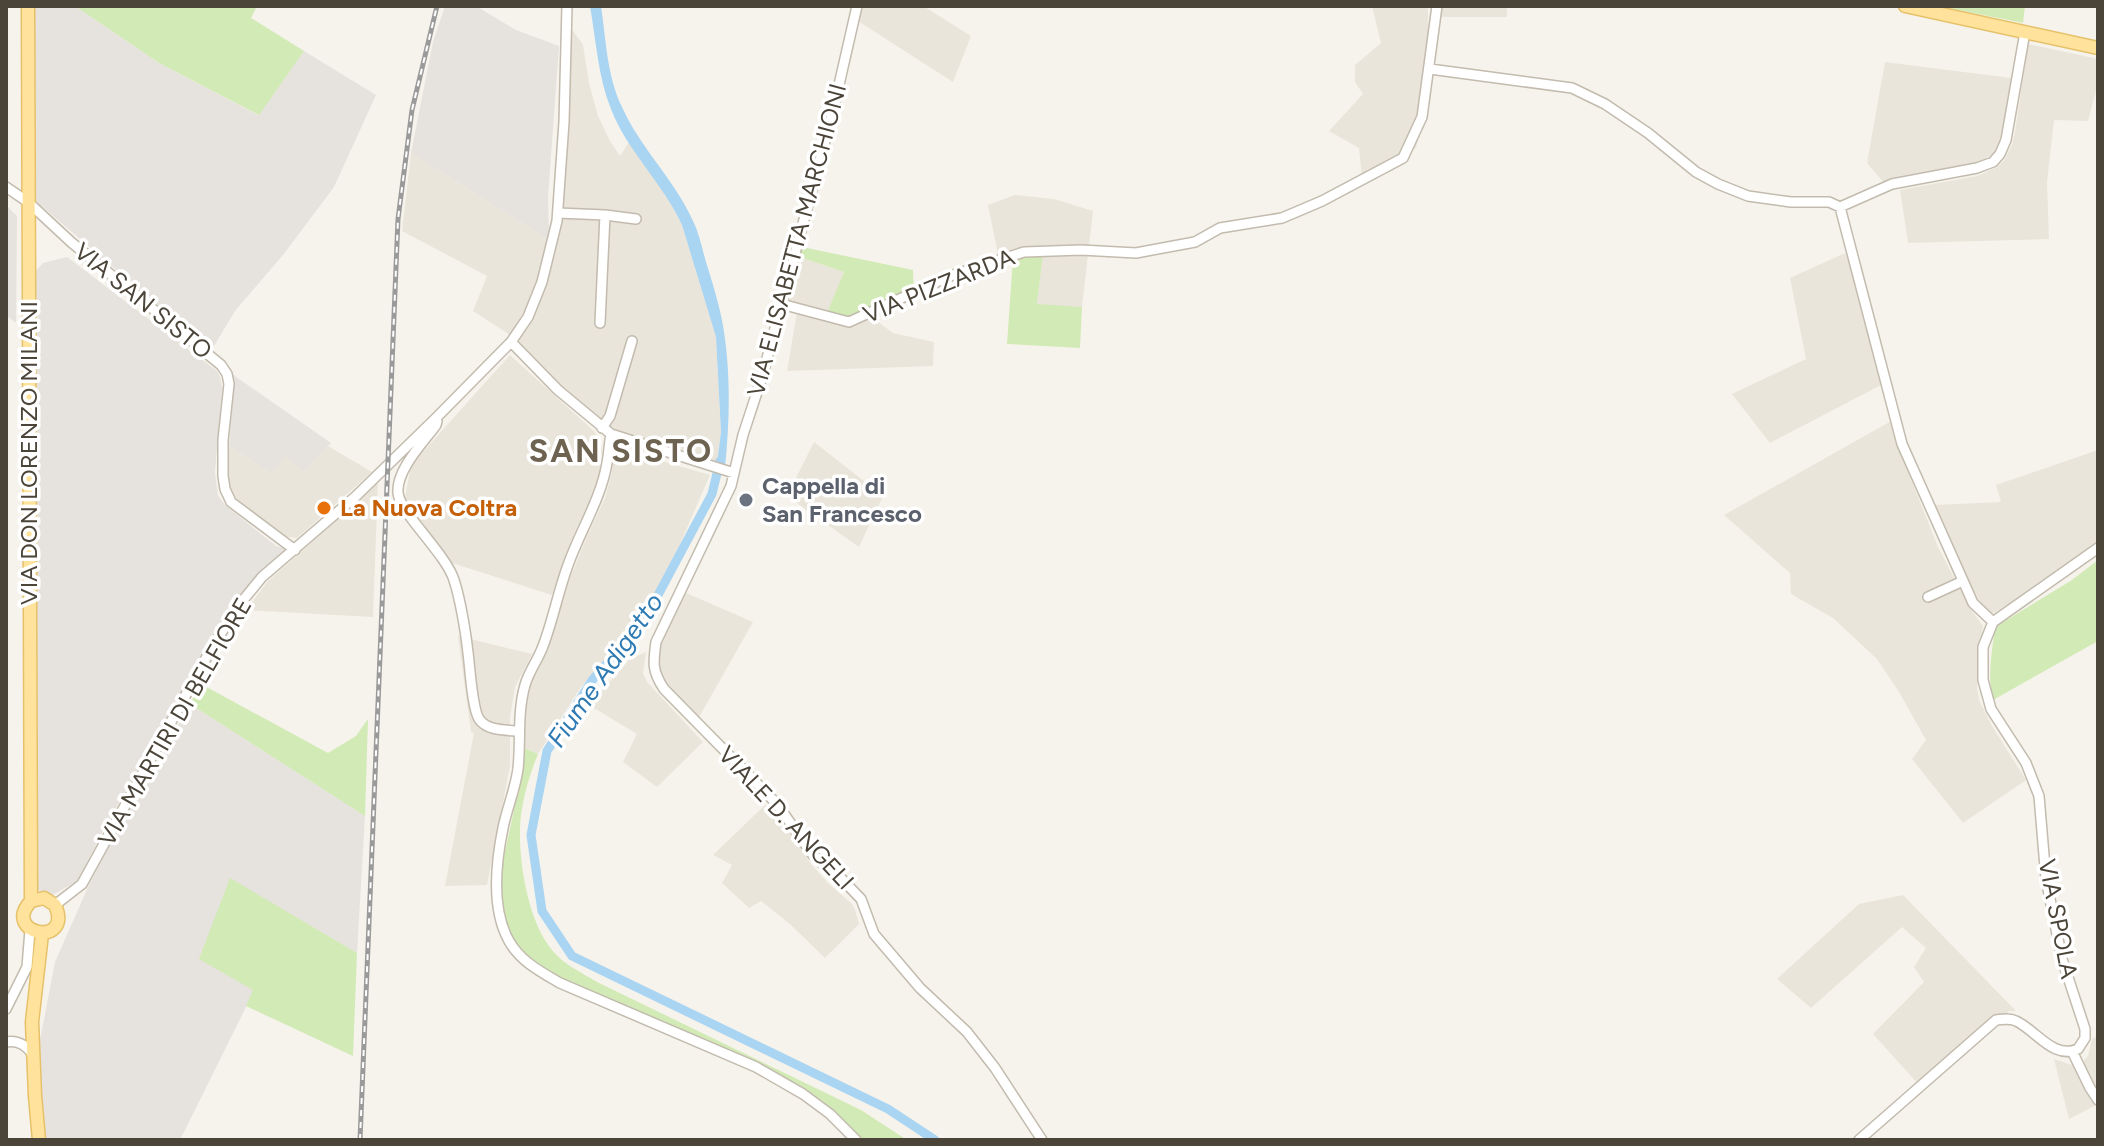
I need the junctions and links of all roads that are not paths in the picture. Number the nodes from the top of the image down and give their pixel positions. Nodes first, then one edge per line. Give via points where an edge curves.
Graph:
1 (28, 6) edge
2 (567, 6) edge
3 (857, 6) edge
4 (1437, 6) edge
5 (1905, 6) edge
6 (2025, 32) junction
7 (2098, 48) edge
8 (1430, 69) junction
9 (6, 187) edge
10 (28, 202) junction
11 (1840, 207) junction
12 (558, 213) junction
13 (605, 215) junction
14 (636, 219) dead end
15 (781, 304) junction
16 (600, 323) dead end
17 (632, 341) dead end
18 (511, 342) junction
19 (437, 417) junction
20 (607, 431) junction
21 (730, 472) junction
22 (2098, 548) edge
23 (295, 550) junction
24 (1963, 581) junction
25 (1928, 597) dead end
26 (1993, 622) junction
27 (518, 731) junction
28 (31, 901) junction
29 (55, 905) junction
30 (36, 932) junction
31 (6, 1009) edge
32 (6, 1042) edge
33 (2072, 1051) junction
34 (33, 1055) junction
35 (2098, 1100) edge
36 (39, 1140) edge
37 (856, 1140) edge
38 (1042, 1140) edge
39 (1859, 1140) edge

1 - 10 main road, VIA DON LORENZO MILANI
2 - 12 street, VIA MARTIRI DI BELFIORE
3 - 15 street, VIA ELISABETTA MARCHIONI
4 - 8 street, VIA PIZZARDA
5 - 6 main road
6 - 7 main road
6 - 11 street via 2006,140 1993,162 1892,184
8 - 11 street via 1572,88 1605,104 1718,184 1748,196
8 - 15 street, VIA PIZZARDA via 1422,117 1403,158 1282,218 1220,228 1195,242 1136,253 1024,252 950,276 849,322
9 - 10 street, VIA SAN SISTO
10 - 23 street, VIA SAN SISTO via 221,365 229,384 225,489 231,502
10 - 28 main road, VIA DON LORENZO MILANI
11 - 24 street via 1902,444
12 - 13 street
12 - 18 street, VIA MARTIRI DI BELFIORE via 542,282
13 - 14 street
13 - 16 street
15 - 21 street, VIA ELISABETTA MARCHIONI
17 - 20 street
18 - 19 street, VIA MARTIRI DI BELFIORE
18 - 20 street
19 - 23 street, VIA MARTIRI DI BELFIORE
19 - 27 street via 403,469 398,494 454,579 479,719 491,729
20 - 21 street
20 - 27 street via 608,462 525,682
21 - 38 street, VIALE D. ANGELI via 731,486 656,642 654,675 777,804 813,855 861,899 874,934 967,1032
22 - 26 street
23 - 29 street, VIA MARTIRI DI BELFIORE via 262,577 235,610 82,884
24 - 25 street
24 - 26 street via 1973,603
26 - 33 street, VIA SPOLA via 1983,647 1983,680 1991,709 2026,763 2039,796 2046,879 2062,959 2085,1029 2085,1038
27 - 37 street via 518,767 498,868 497,895 509,942 531,966 560,983 778,1079 830,1114
28 - 29 main road via 44,898
28 - 30 main road, VIA DON LORENZO MILANI via 23,913 25,924
29 - 30 main road, VIA DON LORENZO MILANI via 56,925
30 - 31 street via 27,967
30 - 34 main road, VIA DON LORENZO MILANI
32 - 34 street via 26,1046
33 - 35 street
33 - 39 street via 2054,1049 2013,1019 1996,1020
34 - 36 main road, VIA DON LORENZO MILANI

